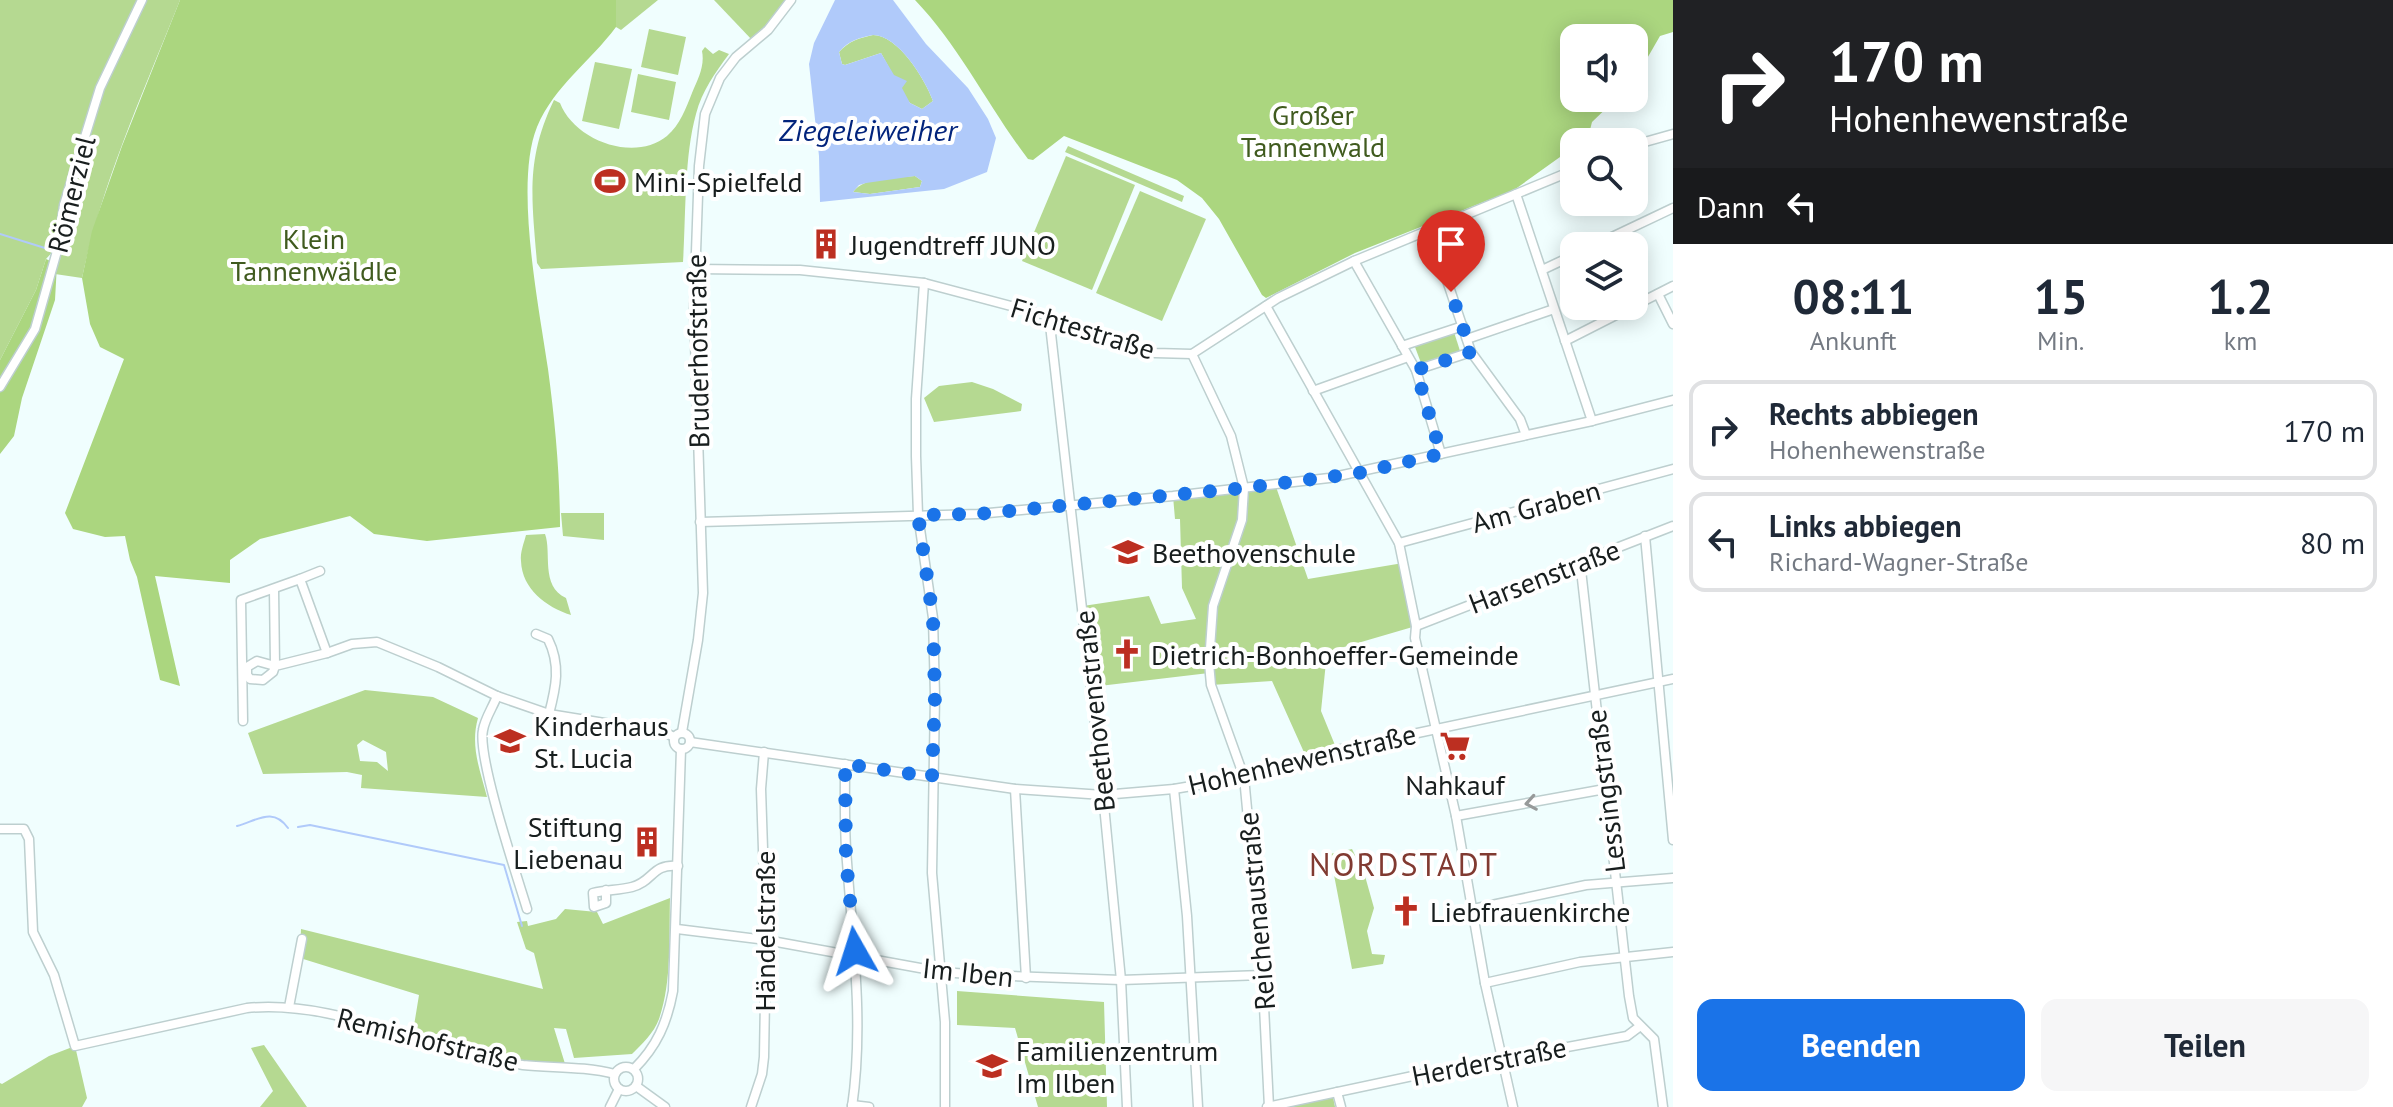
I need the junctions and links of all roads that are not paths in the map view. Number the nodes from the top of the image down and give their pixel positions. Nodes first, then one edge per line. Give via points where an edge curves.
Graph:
1 (142, 0) edge
2 (791, 0) edge
3 (1673, 134) edge
4 (1648, 141) edge
5 (1560, 176) edge
6 (1516, 194) junction
7 (1673, 208) edge
8 (1430, 230) junction
9 (1622, 232) edge
10 (1354, 261) junction
11 (1560, 262) edge
12 (695, 269) junction
13 (1542, 270) junction
14 (924, 283) junction
15 (1673, 286) edge
16 (1658, 294) junction
17 (1266, 306) junction
18 (1554, 309) junction
19 (1049, 316) junction
20 (1673, 324) edge
21 (1463, 326) junction
22 (1467, 339) junction
23 (1565, 341) junction
24 (1402, 346) junction
25 (1471, 352) junction
26 (1192, 354) junction
27 (1408, 357) junction
28 (1416, 370) junction
29 (0, 387) edge
30 (1313, 391) junction
31 (1673, 400) edge
32 (1592, 421) junction
33 (1526, 435) junction
34 (1441, 454) junction
35 (1673, 469) edge
36 (1359, 473) junction
37 (1244, 488) junction
38 (1072, 505) junction
39 (918, 515) junction
40 (700, 522) junction
41 (1673, 526) edge
42 (1645, 536) junction
43 (1399, 543) junction
44 (1580, 561) junction
45 (320, 571) dead end
46 (300, 579) junction
47 (274, 589) junction
48 (1416, 626) junction
49 (536, 634) dead end
50 (327, 653) junction
51 (245, 666) junction
52 (275, 666) junction
53 (1673, 679) edge
54 (1658, 683) junction
55 (1594, 695) junction
56 (497, 696) junction
57 (549, 714) junction
58 (243, 721) dead end
59 (1434, 728) junction
60 (678, 735) junction
61 (690, 742) junction
62 (681, 749) junction
63 (764, 752) junction
64 (845, 764) junction
65 (932, 777) junction
66 (1244, 777) junction
67 (1015, 789) junction
68 (1174, 789) junction
69 (1605, 789) junction
70 (1103, 795) junction
71 (1456, 816) junction
72 (0, 829) edge
73 (1673, 840) edge
74 (678, 866) junction
75 (1673, 878) edge
76 (1616, 882) junction
77 (606, 890) dead end
78 (527, 909) dead end
79 (1473, 909) junction
80 (677, 929) junction
81 (302, 939) dead end
82 (766, 940) junction
83 (1673, 952) edge
84 (1626, 956) junction
85 (856, 957) junction
86 (942, 972) junction
87 (1262, 975) junction
88 (1026, 978) junction
89 (1192, 978) junction
90 (1121, 980) junction
91 (1485, 983) junction
92 (289, 1007) junction
93 (1639, 1027) junction
94 (1502, 1057) junction
95 (634, 1069) junction
96 (615, 1074) junction
97 (636, 1086) junction
98 (619, 1089) junction
99 (1337, 1092) junction
100 (852, 1106) edge
101 (610, 1107) edge
102 (665, 1107) edge
103 (751, 1107) edge
104 (869, 1107) edge
105 (945, 1107) edge
106 (1127, 1107) edge
107 (1198, 1107) edge
108 (1268, 1107) edge
109 (1341, 1107) edge
110 (1513, 1107) edge
111 (1663, 1107) edge

1 - 29 street, Römerziel via 100,88 64,205 59,244 35,329
2 - 12 street, Bruderhofstraße via 768,30 736,57 712,94 702,135
3 - 4 street
5 - 6 street, Fichtestraße
6 - 8 street, Fichtestraße
6 - 13 street
7 - 9 street
8 - 10 street, Fichtestraße
8 - 21 street
10 - 17 street, Fichtestraße
10 - 24 street
11 - 13 street
12 - 14 street, Fichtestraße via 800,270
12 - 40 street, Bruderhofstraße
13 - 18 street
14 - 19 street, Fichtestraße
14 - 39 street via 916,399
15 - 16 street
16 - 20 street
16 - 23 street
17 - 26 street, Fichtestraße
17 - 30 street
18 - 22 street
18 - 23 street
19 - 26 street, Fichtestraße via 1135,349
19 - 38 street, Beethovenstraße
21 - 22 street
21 - 24 street
22 - 25 street
23 - 32 street
24 - 27 street
25 - 28 street
25 - 33 street
26 - 37 street, Reichenaustraße via 1231,436
27 - 28 street
27 - 30 street
28 - 34 street
30 - 36 street
31 - 32 street
32 - 33 street
33 - 34 street
34 - 36 street
35 - 43 street, Am Graben
36 - 37 street
36 - 43 street
37 - 38 street
37 - 66 street, Reichenaustraße via 1242,520 1213,606 1209,652 1211,685
38 - 39 street
38 - 70 street, Beethovenstraße
39 - 40 street
39 - 65 street via 933,618
40 - 60 street, Bruderhofstraße via 701,625
41 - 42 street, Harsenstraße
42 - 44 street, Harsenstraße
42 - 54 street
43 - 48 street
44 - 48 street, Harsenstraße
44 - 55 street, Lessingstraße
45 - 46 street
46 - 47 street
46 - 50 street
47 - 51 street via 241,600
47 - 52 street
48 - 59 street
49 - 57 street via 548,639 556,657
50 - 52 street
50 - 56 street via 377,642
51 - 52 street via 257,661
51 - 52 street via 250,679 257,681
51 - 58 street
53 - 54 street, Hohenhewenstraße
54 - 55 street, Hohenhewenstraße
54 - 73 street
55 - 59 street, Hohenhewenstraße
55 - 69 street, Lessingstraße
56 - 57 street
56 - 78 street via 482,743
57 - 60 street
59 - 66 street, Hohenhewenstraße
59 - 71 street
60 - 61 street via 688,736
60 - 62 street via 674,744
61 - 62 street
61 - 63 street, Hohenhewenstraße
62 - 74 street
63 - 64 street, Hohenhewenstraße
63 - 82 street, Händelstraße
64 - 65 street, Hohenhewenstraße
64 - 85 street via 846,859
65 - 67 street, Hohenhewenstraße
65 - 86 street via 932,873
66 - 68 street, Hohenhewenstraße
66 - 87 street, Reichenaustraße
67 - 70 street, Hohenhewenstraße
67 - 88 street
68 - 70 street, Hohenhewenstraße
68 - 89 street
69 -> 71 street
69 - 76 street, Lessingstraße
70 - 90 street, Beethovenstraße
71 - 79 street
72 - 92 street, Remishofstraße via 24,829 29,839 33,932 54,975 75,1046 247,1008
74 - 77 street via 661,866 634,887
74 - 80 street
75 - 76 street
76 - 79 street
76 - 84 street, Lessingstraße
79 - 91 street
80 - 82 street, Im Iben
80 - 95 street via 667,1021 654,1047
81 - 92 street
82 - 85 street, Im Iben
82 - 103 street, Händelstraße via 764,1057
83 - 84 street
84 - 91 street
84 - 93 street, Lessingstraße via 1633,1018
85 - 86 street, Im Iben
85 - 100 street via 858,1047
86 - 88 street, Im Iben
86 - 105 street
87 - 89 street, Im Iben
87 - 108 street, Reichenaustraße
88 - 90 street, Im Iben
89 - 90 street, Im Iben
89 - 107 street
90 - 106 street, Beethovenstraße
91 - 94 street
92 - 96 street, Remishofstraße via 522,1065
93 - 94 street, Herderstraße via 1627,1036
93 - 111 street, Lessingstraße via 1654,1039
94 - 99 street, Herderstraße
94 - 110 street
95 - 96 street via 623,1066
95 - 97 street
96 - 98 street
97 - 98 street
97 - 102 street
98 - 101 street
99 - 108 street, Herderstraße
99 - 109 street
100 - 104 street

